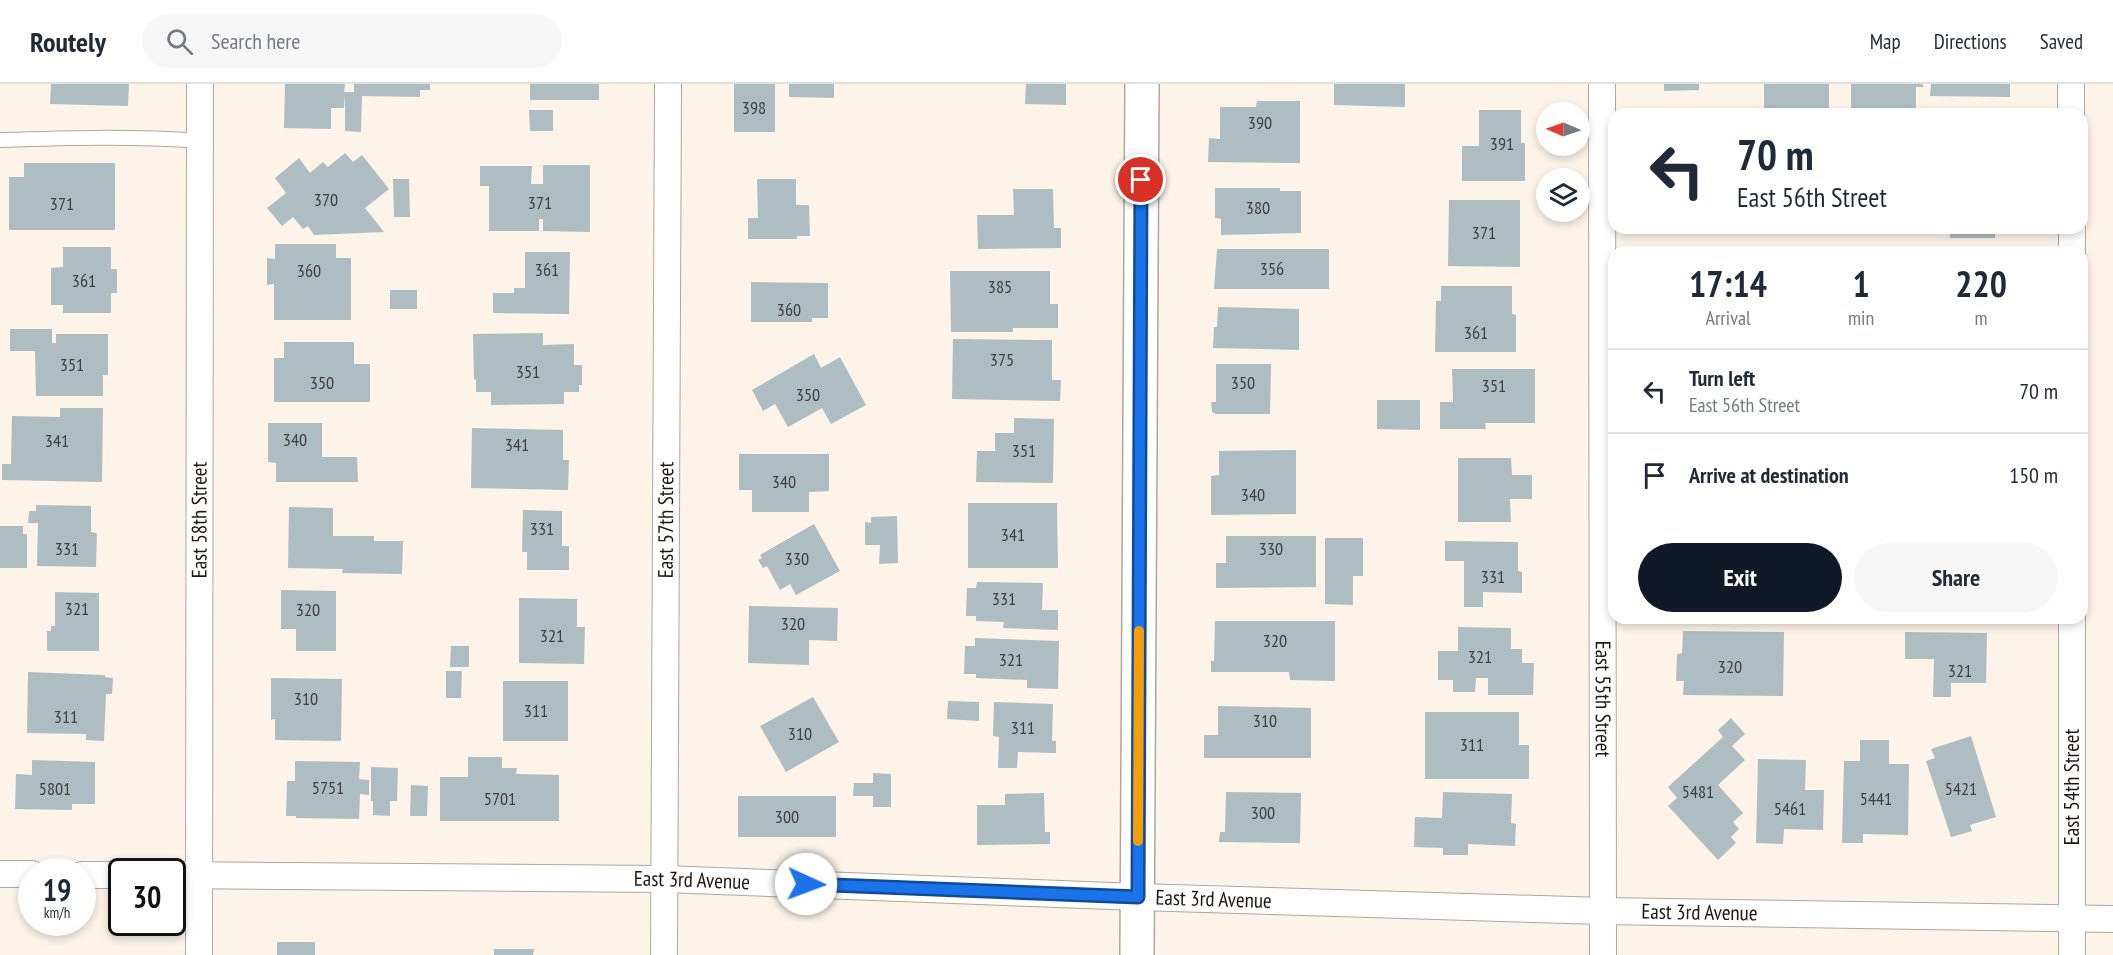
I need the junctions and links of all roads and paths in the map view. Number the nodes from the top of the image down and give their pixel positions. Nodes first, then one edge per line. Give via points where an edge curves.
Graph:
1 (200, 84) edge
2 (668, 84) edge
3 (1142, 84) edge
4 (1602, 84) edge
5 (2071, 84) edge
6 (2071, 108) edge
7 (0, 140) edge
8 (200, 141) junction
9 (2072, 624) edge
10 (0, 874) edge
11 (18, 874) edge
12 (186, 875) edge
13 (199, 875) junction
14 (664, 879) junction
15 (1138, 897) junction
16 (1603, 911) junction
17 (2072, 919) junction
18 (2113, 919) edge
19 (199, 955) edge
20 (664, 955) edge
21 (1137, 955) edge
22 (1603, 955) edge
23 (2072, 955) edge

1 - 8 street, East 58th Street
2 - 14 street, East 57th Street
3 - 15 street
4 - 16 street, East 55th Street
5 - 6 street
7 - 8 lane
8 - 13 street, East 58th Street
9 - 17 street, East 54th Street
10 - 11 street
12 - 13 street, East 3rd Avenue
13 - 14 street, East 3rd Avenue
13 - 19 street, East 58th Street
14 - 15 street, East 3rd Avenue
14 - 20 street, East 57th Street
15 - 16 street, East 3rd Avenue
15 - 21 street
16 - 17 street, East 3rd Avenue
16 - 22 street, East 55th Street
17 - 18 street, East 3rd Avenue
17 - 23 street, East 54th Street

